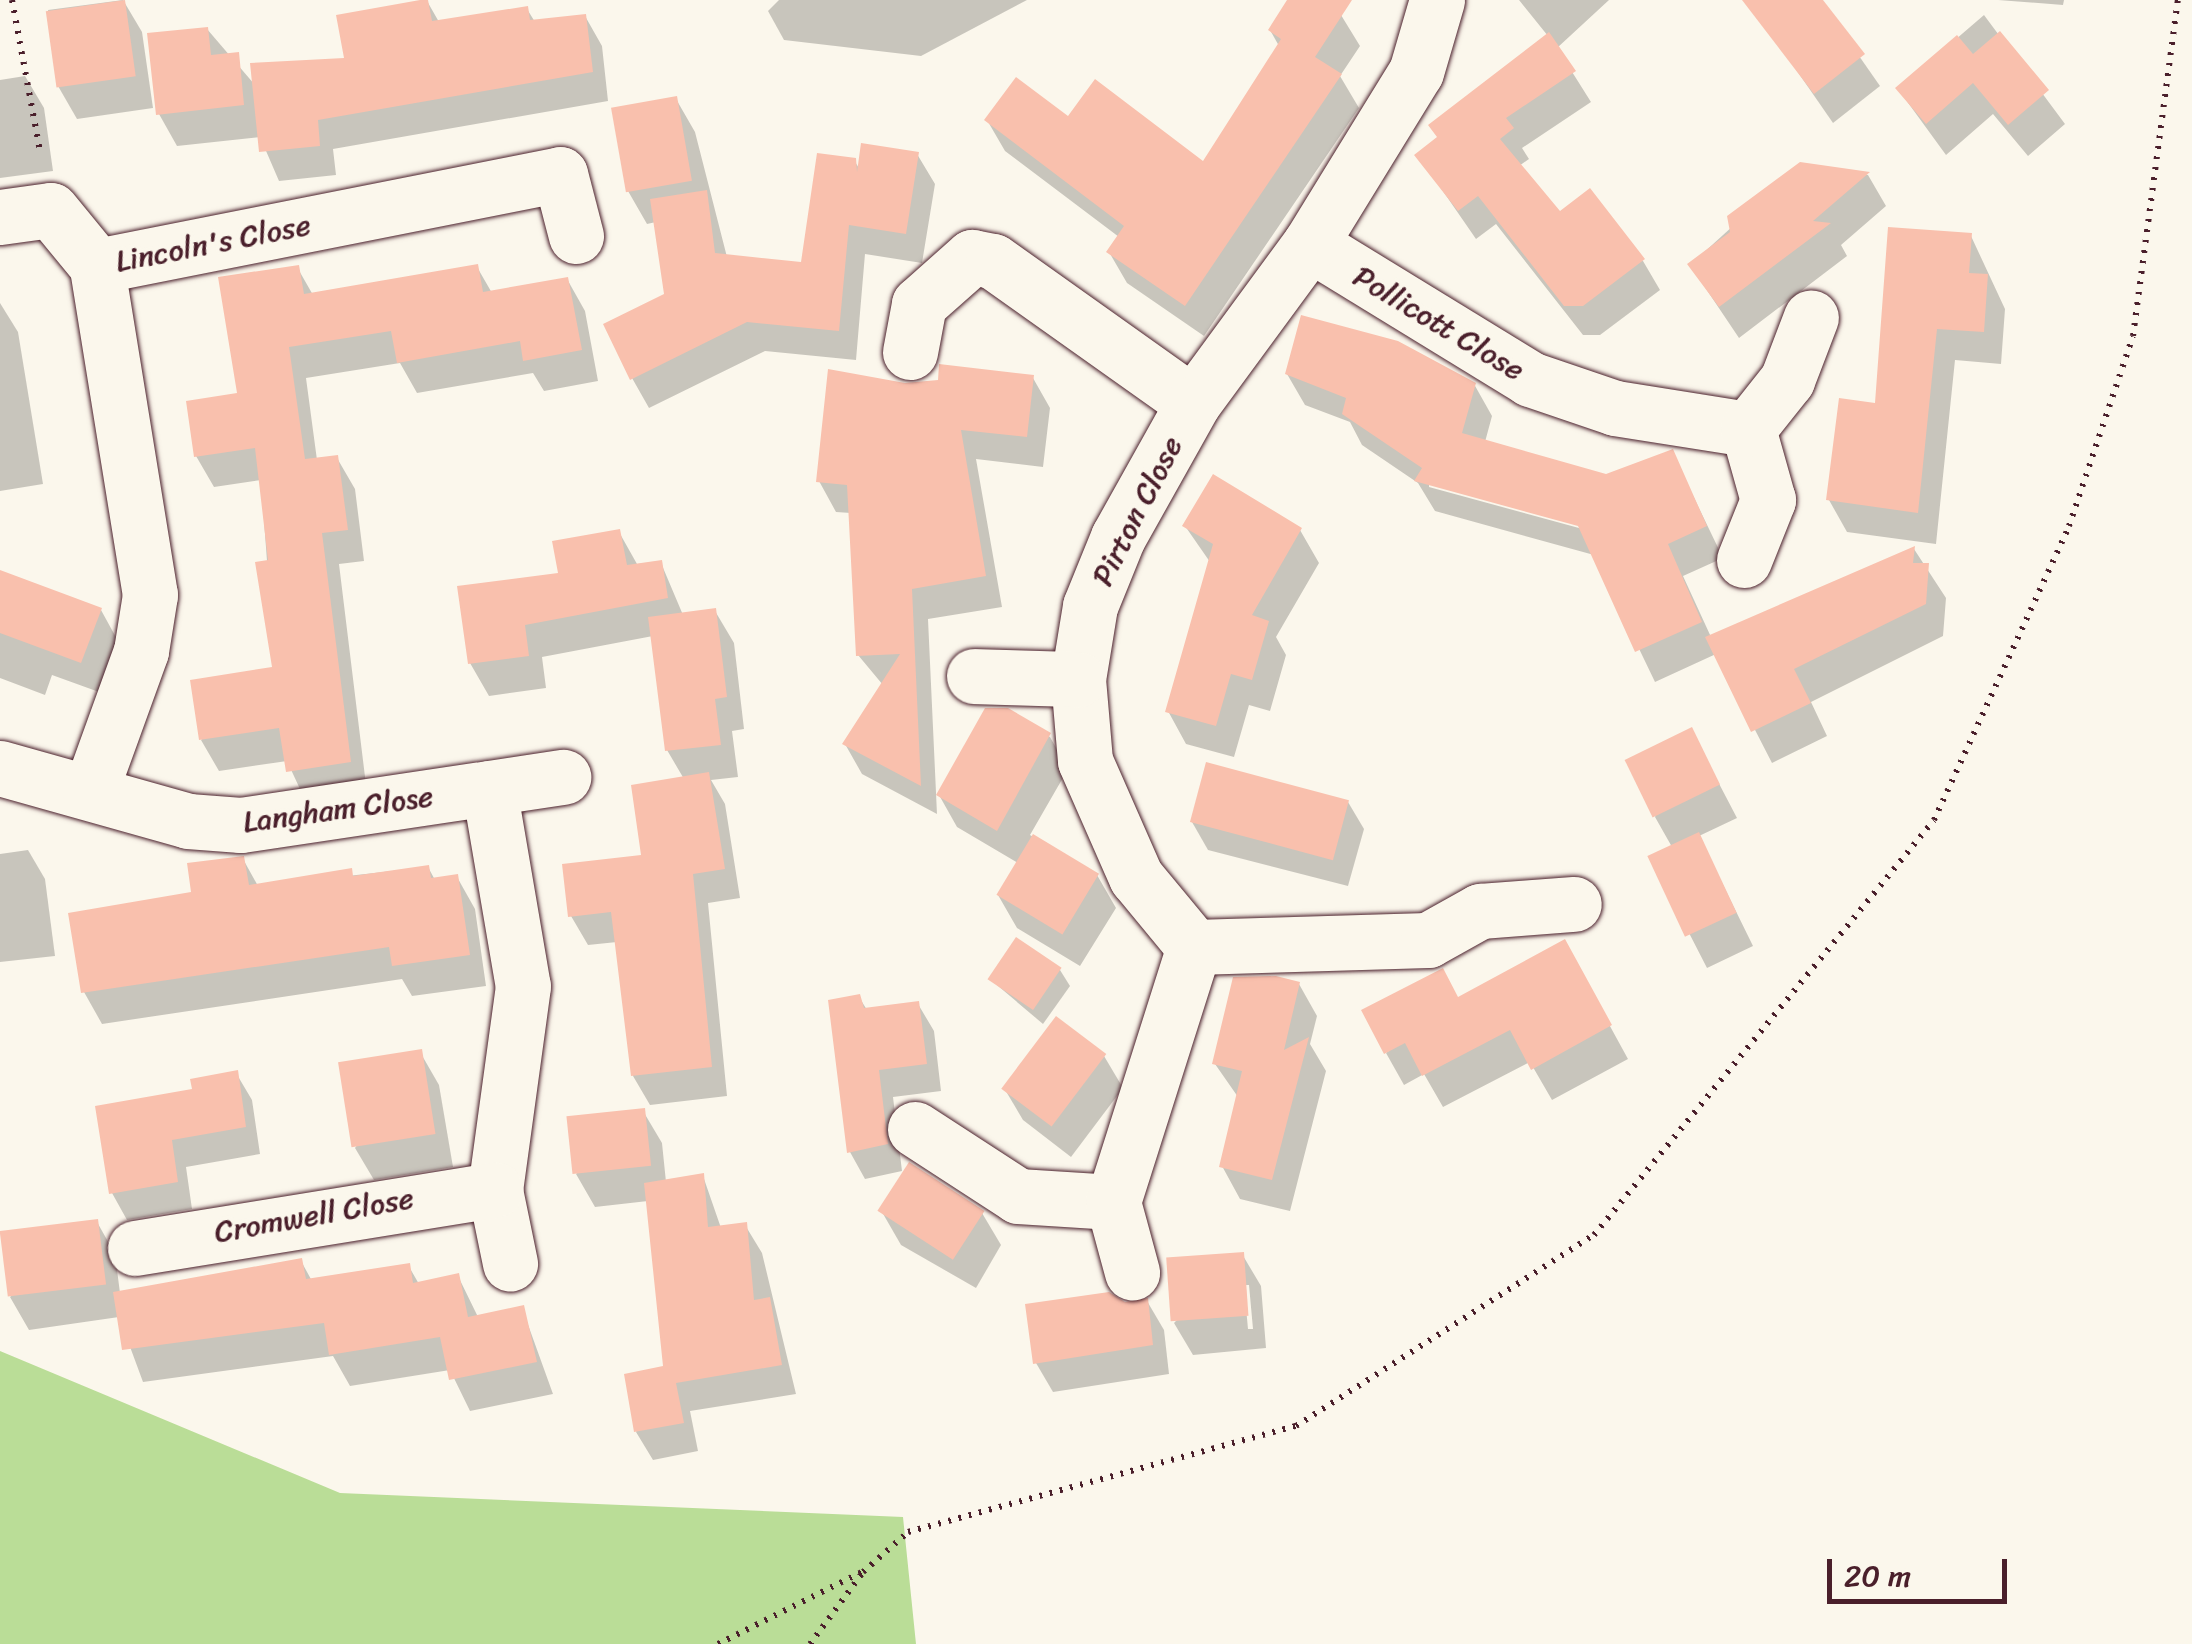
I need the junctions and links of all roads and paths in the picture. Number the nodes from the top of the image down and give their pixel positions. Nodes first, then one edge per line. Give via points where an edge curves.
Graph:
1 (12, 0) edge
2 (1437, 0) edge
3 (2178, 0) edge
4 (25, 214) edge
5 (576, 236) dead end
6 (1310, 244) junction
7 (97, 266) junction
8 (1811, 318) dead end
9 (910, 352) dead end
10 (1193, 404) junction
11 (1748, 430) junction
12 (1744, 560) dead end
13 (974, 676) dead end
14 (1078, 679) junction
15 (0, 768) edge
16 (562, 777) dead end
17 (490, 788) junction
18 (90, 792) junction
19 (1574, 904) dead end
20 (1194, 947) junction
21 (915, 1129) dead end
22 (495, 1190) junction
23 (1113, 1202) junction
24 (134, 1248) dead end
25 (510, 1264) dead end
26 (1132, 1272) dead end
27 (863, 1572) junction
28 (718, 1644) edge
29 (810, 1644) edge

1 - 4 path
2 - 6 street, Pirton Close via 1416,72
3 - 27 path via 2133,336 2069,526 1934,820 1594,1235 1296,1426 908,1532
4 - 7 street
5 - 7 street, Lincoln's Close via 560,174
6 - 10 street, Pirton Close
6 - 11 street, Pollicott Close via 1530,379 1615,408
7 - 18 street, Lincoln's Close via 150,595 141,651
8 - 11 street via 1786,380
9 - 10 street, Pirton Close via 919,304 972,257 993,261
10 - 14 street, Pirton Close via 1118,536 1090,606
11 - 12 street via 1768,500
13 - 14 street
14 - 20 street, Pirton Close via 1085,760 1109,827
15 - 18 street, Langham Close
16 - 17 street, Langham Close
17 - 18 street, Langham Close via 241,825 188,821
17 - 22 street via 523,986
19 - 20 street via 1480,911 1428,940
20 - 23 street
21 - 23 street via 1018,1196
22 - 24 street, Cromwell Close
22 - 25 street
23 - 26 street
27 - 28 path
27 - 29 path

